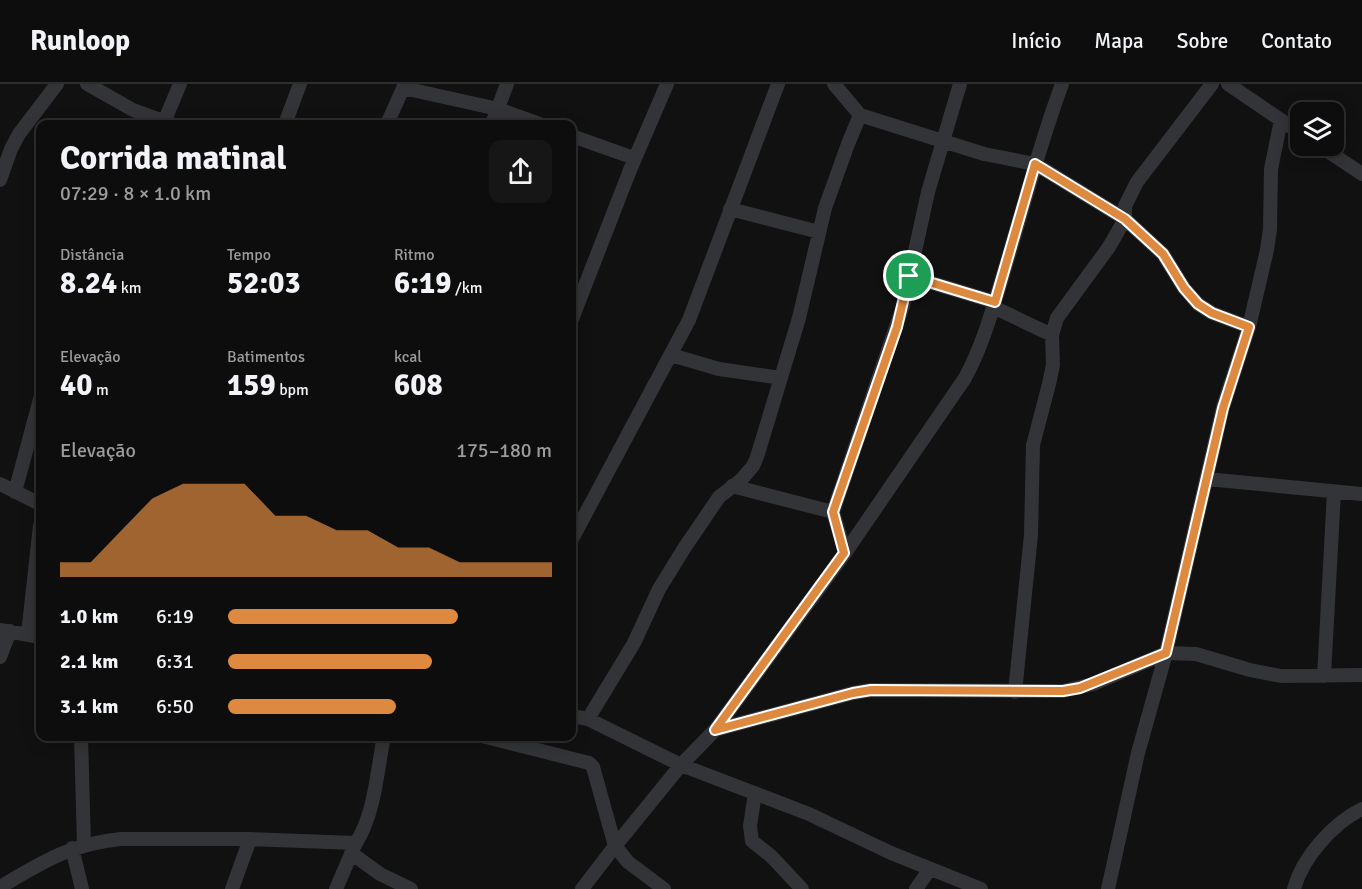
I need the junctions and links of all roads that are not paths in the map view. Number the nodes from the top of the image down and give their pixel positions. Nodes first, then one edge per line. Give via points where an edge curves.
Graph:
1 (57, 84) edge
2 (87, 84) edge
3 (180, 84) edge
4 (300, 84) edge
5 (507, 84) edge
6 (667, 84) edge
7 (778, 84) edge
8 (834, 84) edge
9 (960, 84) edge
10 (1062, 84) edge
11 (1212, 84) edge
12 (1228, 84) edge
13 (404, 86) edge
14 (498, 109) junction
15 (861, 115) junction
16 (160, 120) edge
17 (169, 120) edge
18 (286, 120) edge
19 (389, 120) edge
20 (494, 120) edge
21 (529, 120) edge
22 (1281, 120) junction
23 (1290, 126) edge
24 (576, 137) edge
25 (944, 141) junction
26 (1335, 156) edge
27 (634, 159) junction
28 (1035, 164) junction
29 (1362, 174) edge
30 (0, 180) edge
31 (730, 209) junction
32 (1125, 219) junction
33 (819, 232) junction
34 (909, 276) junction
35 (994, 305) junction
36 (576, 308) edge
37 (1249, 327) junction
38 (1052, 335) junction
39 (671, 355) junction
40 (781, 378) junction
41 (36, 414) edge
42 (1207, 479) junction
43 (0, 484) edge
44 (732, 486) junction
45 (15, 492) junction
46 (1334, 492) junction
47 (1362, 494) edge
48 (36, 502) edge
49 (833, 512) junction
50 (576, 532) edge
51 (844, 553) junction
52 (36, 599) edge
53 (5, 631) edge
54 (34, 636) edge
55 (1166, 653) junction
56 (0, 657) edge
57 (1362, 675) edge
58 (1324, 676) junction
59 (1015, 692) junction
60 (576, 717) edge
61 (588, 719) junction
62 (715, 730) junction
63 (81, 741) edge
64 (383, 741) edge
65 (504, 741) edge
66 (681, 765) junction
67 (755, 793) junction
68 (1362, 809) edge
69 (250, 839) junction
70 (615, 846) junction
71 (78, 847) junction
72 (353, 848) junction
73 (930, 869) junction
74 (0, 887) edge
75 (82, 889) edge
76 (232, 889) edge
77 (336, 889) edge
78 (411, 889) edge
79 (582, 889) edge
80 (664, 889) edge
81 (802, 889) edge
82 (916, 889) edge
83 (981, 889) edge
84 (1108, 889) edge
85 (1294, 889) edge

1 - 30 street via 11,149
2 - 16 street via 124,106
3 - 17 street
4 - 18 street
5 - 14 street
6 - 27 street
7 - 31 street
8 - 15 street
9 - 25 street
10 - 28 street
11 - 32 street via 1137,182 1125,206
12 - 22 street
13 - 14 street
13 - 19 street
14 - 20 street
14 - 21 street
15 - 25 street
15 - 33 street
22 - 23 street
22 - 37 street via 1271,170 1267,250
24 - 27 street
25 - 28 street
25 - 34 street
26 - 29 street
27 - 36 street
28 - 32 street
28 - 35 street
31 - 33 street
31 - 39 street via 689,320
32 - 37 street via 1163,254 1198,304
32 - 38 street via 1061,311
33 - 40 street
34 - 35 street
34 - 49 street via 897,327
35 - 38 street
35 - 51 street via 977,357 965,378
37 - 42 street via 1223,408
38 - 59 street via 1053,365 1033,445 1031,535
39 - 40 street via 719,369
39 - 50 street
40 - 44 street via 758,456 747,474
41 - 45 street
42 - 46 street
42 - 55 street
43 - 45 street
44 - 49 street
44 - 61 street via 719,496 659,589 634,643
45 - 48 street
46 - 47 street
46 - 58 street
49 - 51 street
51 - 62 street
52 - 54 street
53 - 54 street
53 - 56 street
55 - 58 street via 1196,654 1281,676
55 - 59 street via 1080,688
55 - 84 street
57 - 58 street
59 - 62 street via 871,690
60 - 61 street
61 - 66 street
62 - 66 street
63 - 71 street
64 - 72 street via 369,814
65 - 70 street via 589,763
66 - 67 street
66 - 70 street
67 - 73 street
67 - 81 street via 752,841
68 - 85 street via 1342,822 1309,857
69 - 71 street via 121,839
69 - 72 street
69 - 76 street
70 - 79 street
70 - 80 street via 628,862
71 - 74 street
71 - 75 street
72 - 77 street
72 - 78 street via 380,874
73 - 82 street
73 - 83 street

